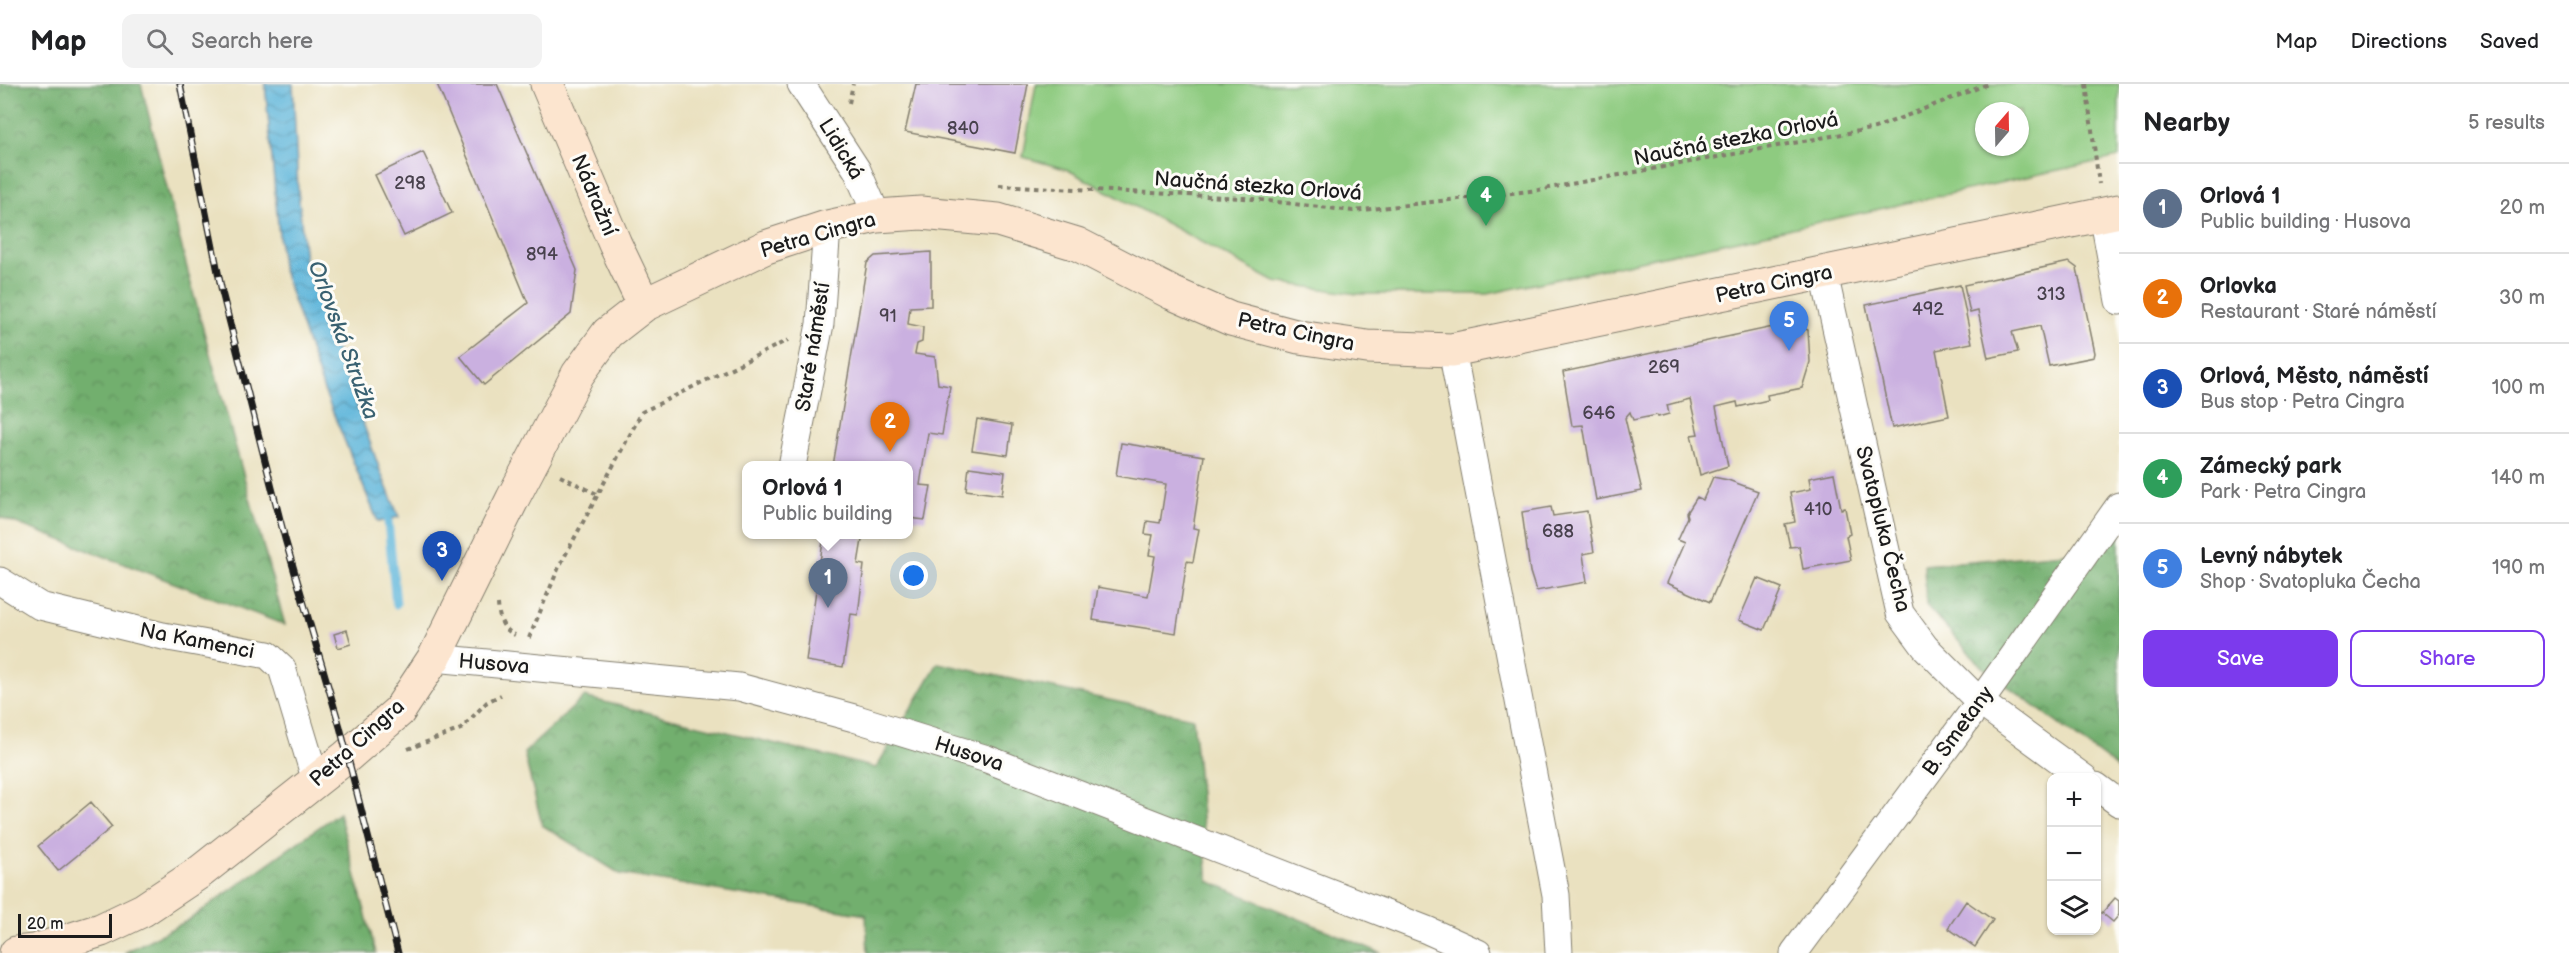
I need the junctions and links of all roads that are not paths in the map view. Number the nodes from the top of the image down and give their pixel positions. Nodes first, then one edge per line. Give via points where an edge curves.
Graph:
1 (547, 84) edge
2 (801, 84) edge
3 (2111, 212) edge
4 (877, 216) junction
5 (827, 227) junction
6 (1824, 274) junction
7 (2119, 301) edge
8 (644, 305) junction
9 (1452, 350) junction
10 (793, 461) edge
11 (2119, 506) edge
12 (0, 581) edge
13 (434, 658) junction
14 (1980, 702) junction
15 (2078, 773) edge
16 (316, 781) junction
17 (2101, 789) edge
18 (2119, 803) edge
19 (16, 953) edge
20 (1478, 953) edge
21 (1559, 953) edge
22 (1794, 953) edge

1 - 8 street, Nádražní
2 - 4 street, Lidická via 857,170
3 - 6 street, Petra Cingra
3 - 7 street
4 - 5 street, Petra Cingra
4 - 9 street, Petra Cingra via 921,213 998,220 1077,244 1231,319 1299,337 1367,347
5 - 8 street, Petra Cingra via 766,248
5 - 10 street, Staré náměstí via 820,324
6 - 9 street, Petra Cingra
6 - 14 street, Svatopluka Čecha via 1900,613 1925,646
8 - 13 street, Petra Cingra via 608,333 578,374
9 - 21 street via 1556,895
11 - 14 street, B. Smetany
12 - 16 street, Na Kamenci via 40,606 163,636 268,655 282,668
13 - 16 street, Petra Cingra via 399,711
13 - 20 street, Husova via 739,687 854,718 987,759
14 - 15 street, Svatopluka Čecha
14 - 22 street, B. Smetany
16 - 19 street, Petra Cingra via 200,872 143,910 101,930
17 - 18 street

